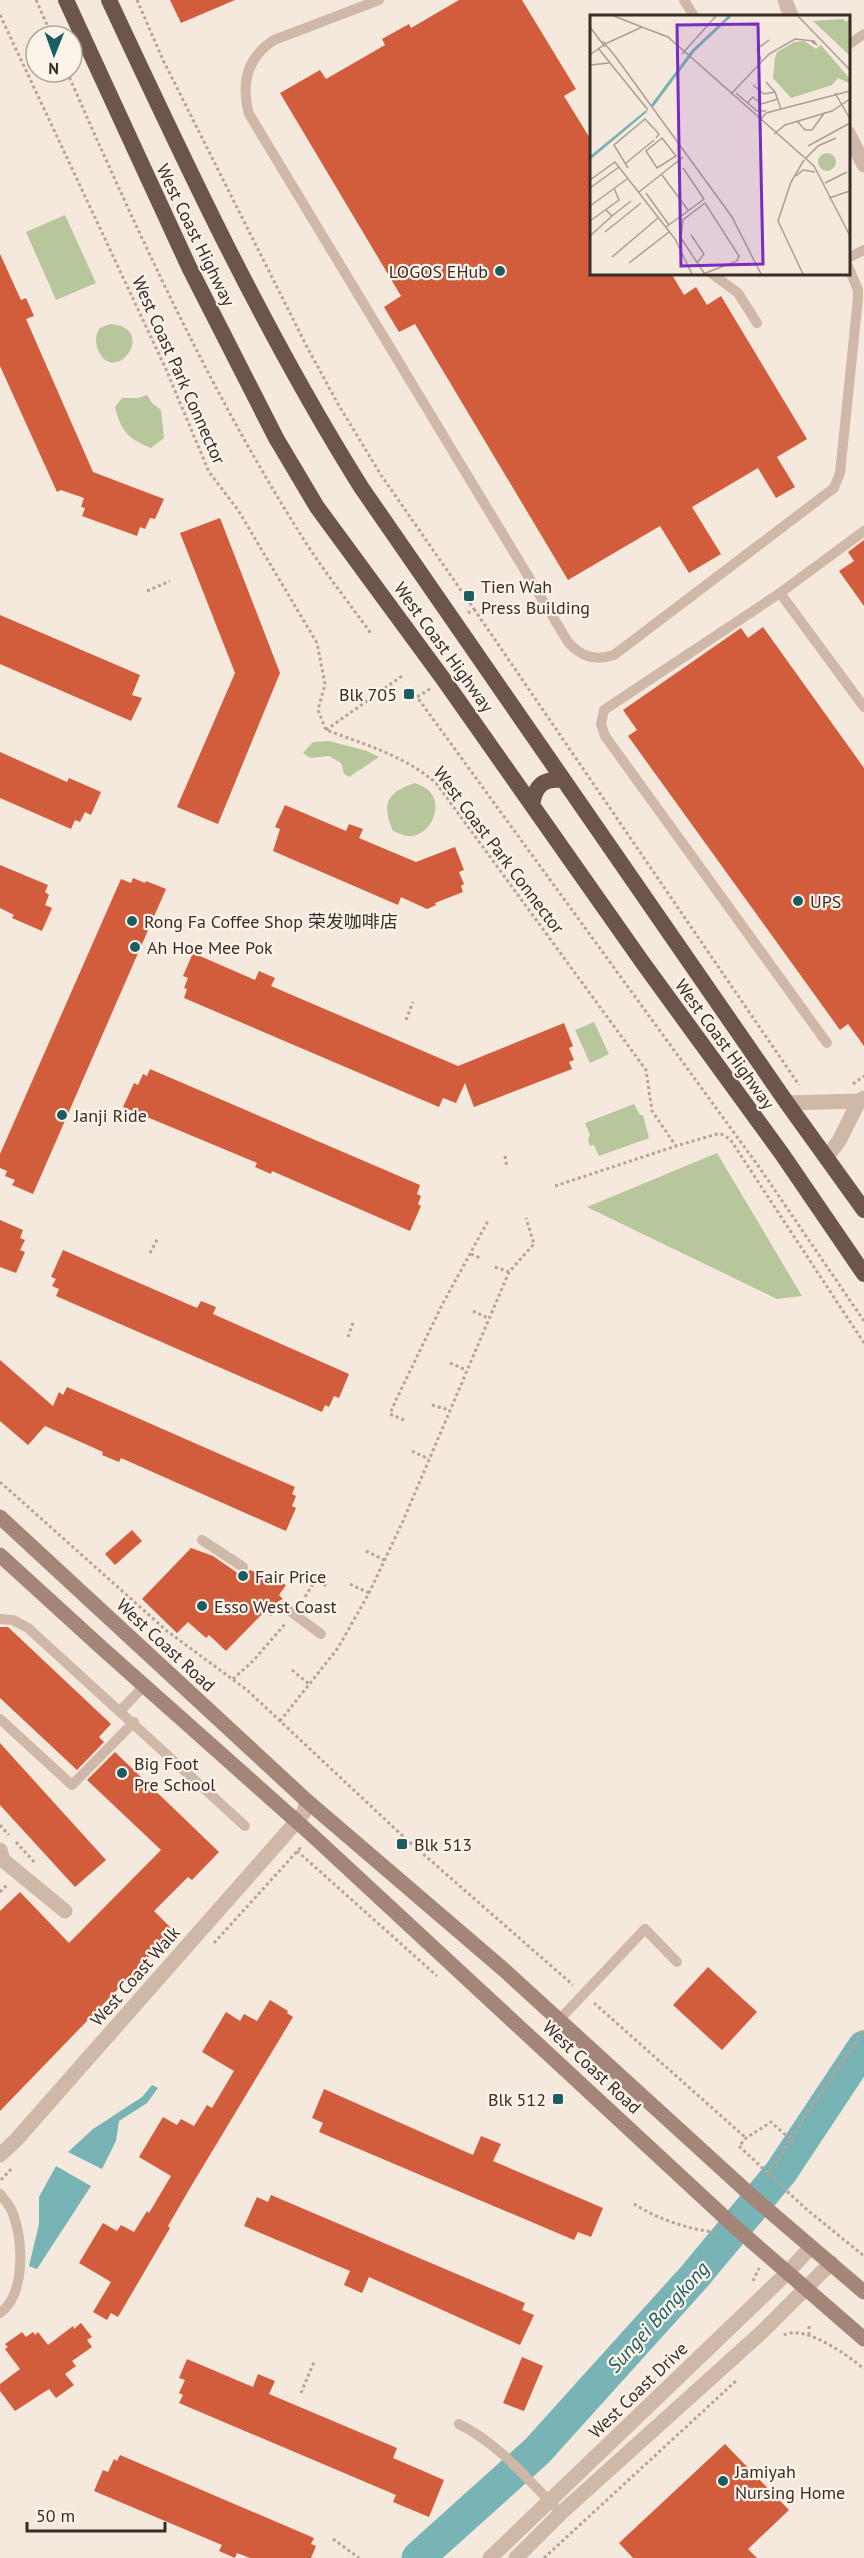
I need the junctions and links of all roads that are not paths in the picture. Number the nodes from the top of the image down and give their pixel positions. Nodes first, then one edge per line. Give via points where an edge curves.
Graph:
1 (66, 0) edge
2 (109, 0) edge
3 (379, 0) edge
4 (684, 0) edge
5 (784, 0) edge
6 (693, 15) edge
7 (791, 15) edge
8 (864, 34) edge
9 (849, 44) edge
10 (849, 136) edge
11 (864, 165) edge
12 (864, 250) edge
13 (849, 258) edge
14 (849, 268) edge
15 (712, 274) edge
16 (757, 322) dead end
17 (864, 531) edge
18 (780, 593) junction
19 (864, 707) edge
20 (562, 780) junction
21 (532, 805) junction
22 (827, 1043) dead end
23 (862, 1100) edge
24 (787, 1103) junction
25 (826, 1158) junction
26 (864, 1210) edge
27 (864, 1274) edge
28 (0, 1517) edge
29 (202, 1539) dead end
30 (0, 1555) edge
31 (243, 1567) dead end
32 (283, 1606) dead end
33 (108, 1618) junction
34 (0, 1619) edge
35 (321, 1634) dead end
36 (92, 1639) junction
37 (144, 1686) junction
38 (121, 1710) junction
39 (0, 1719) edge
40 (134, 1722) junction
41 (307, 1801) junction
42 (297, 1821) junction
43 (245, 1826) dead end
44 (1, 1859) edge
45 (406, 1887) junction
46 (390, 1906) junction
47 (64, 1911) dead end
48 (677, 1962) dead end
49 (560, 2020) junction
50 (0, 2155) edge
51 (0, 2194) edge
52 (811, 2247) junction
53 (831, 2263) junction
54 (787, 2273) junction
55 (804, 2289) junction
56 (864, 2292) edge
57 (0, 2313) edge
58 (864, 2339) edge
59 (459, 2424) dead end
60 (544, 2496) junction
61 (561, 2513) junction
62 (515, 2534) junction
63 (528, 2546) junction
64 (490, 2558) edge
65 (516, 2558) edge

1 - 21 highway, West Coast Highway via 157,202 276,438 317,507
2 - 20 highway, West Coast Highway via 284,357 318,418
3 - 14 lane via 274,40 259,51 247,72 249,114 568,642 587,657 603,659 614,655 834,488 840,473 857,316 858,291
4 - 6 lane
5 - 7 street
8 - 9 lane
10 - 11 street
12 - 13 lane
15 - 16 lane via 738,293
17 - 18 lane
18 - 19 lane
18 - 22 lane via 604,711 601,724 605,736
20 - 21 highway via 542,783
20 - 24 highway, West Coast Highway
21 - 27 highway, West Coast Highway
23 - 24 street
23 - 25 street
24 - 25 highway, West Coast Highway
25 - 26 highway, West Coast Highway
28 - 33 main road, West Coast Road
29 - 31 lane
30 - 36 main road, West Coast Road
32 - 35 lane
33 - 36 main road via 96,1626
33 - 41 main road, West Coast Road
34 - 38 lane via 13,1620 28,1628
36 - 37 main road, West Coast Road
37 - 38 lane
37 - 42 main road, West Coast Road
38 - 40 lane
39 - 40 lane via 72,1785
40 - 43 lane
41 - 42 street
41 - 45 main road, West Coast Road
42 - 46 main road, West Coast Road
42 - 50 street, West Coast Walk
44 - 47 street
45 - 46 main road
45 - 49 main road, West Coast Road
46 - 54 main road, West Coast Road via 728,2229 756,2245
48 - 49 lane via 645,1929
49 - 52 main road, West Coast Road
51 - 57 lane via 13,2211 21,2241 18,2285
52 - 53 main road, West Coast Road
52 - 54 street, West Coast Drive
53 - 55 street, West Coast Drive
53 - 56 main road, West Coast Road
54 - 55 main road, West Coast Road
54 - 60 street, West Coast Drive via 626,2429
55 - 58 main road, West Coast Road
55 - 61 street, West Coast Drive via 762,2332
59 - 60 lane via 479,2434
60 - 61 lane
60 - 62 street, West Coast Drive
61 - 63 street, West Coast Drive
62 - 63 lane
62 - 64 street, West Coast Drive
63 - 65 street, West Coast Drive

